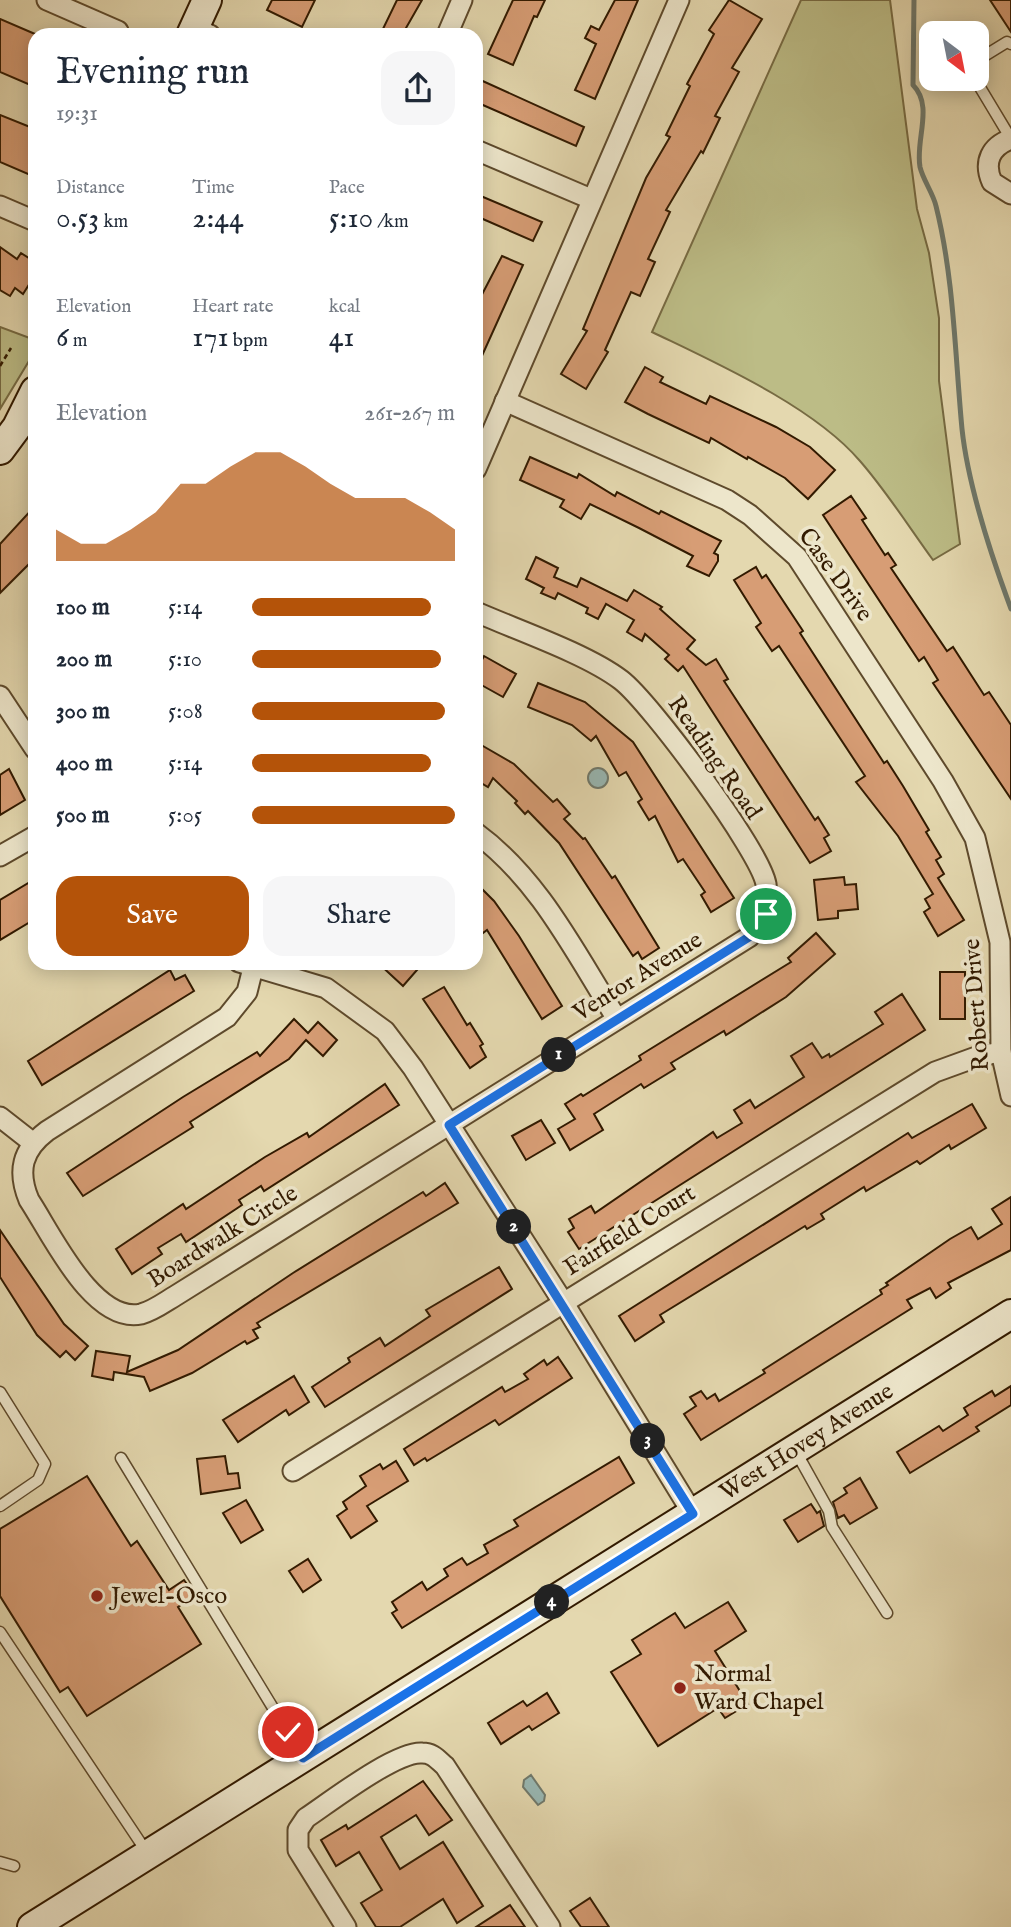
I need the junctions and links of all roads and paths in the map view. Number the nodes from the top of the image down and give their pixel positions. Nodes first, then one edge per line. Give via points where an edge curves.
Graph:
1 (47, 0) edge
2 (206, 0) edge
3 (463, 0) edge
4 (679, 0) edge
5 (111, 28) edge
6 (200, 28) edge
7 (450, 28) edge
8 (1011, 44) edge
9 (989, 53) edge
10 (982, 91) edge
11 (1011, 139) edge
12 (483, 153) edge
13 (1011, 194) edge
14 (591, 199) junction
15 (0, 206) edge
16 (28, 218) edge
17 (11, 348) dead end
18 (0, 366) edge
19 (505, 401) junction
20 (28, 405) edge
21 (0, 450) edge
22 (483, 453) edge
23 (483, 615) edge
24 (2, 702) edge
25 (28, 734) edge
26 (483, 839) edge
27 (28, 840) edge
28 (0, 856) edge
29 (768, 903) joint
30 (994, 911) joint
31 (246, 970) edge
32 (267, 970) edge
33 (617, 1019) junction
34 (1001, 1052) junction
35 (1011, 1096) edge
36 (0, 1117) edge
37 (449, 1125) junction
38 (32, 1142) junction
39 (563, 1302) junction
40 (1011, 1314) edge
41 (0, 1392) edge
42 (795, 1450) junction
43 (121, 1458) dead end
44 (293, 1471) dead end
45 (0, 1506) edge
46 (693, 1514) junction
47 (887, 1612) dead end
48 (0, 1632) edge
49 (303, 1758) junction
50 (148, 1855) junction
51 (0, 1861) edge
52 (14, 1866) dead end
53 (33, 1927) edge
54 (346, 1927) edge
55 (550, 1927) edge

1 - 5 street
2 - 6 street
3 - 7 street
4 - 14 street
8 - 9 lane
10 - 11 lane
11 - 13 street via 995,148 988,164 992,182
12 - 14 street
14 - 19 street
15 - 16 street
17 - 18 path
19 - 22 street
19 - 30 street, Case Drive via 727,500 759,521 797,557 963,815 975,838
20 - 21 street
23 - 29 street, Reading Road via 610,674 654,712 759,866
24 - 25 street
26 - 33 street via 506,857 540,897
27 - 28 street
29 - 33 street, Ventor Avenue via 766,914 749,937
30 - 34 street, Robert Drive via 1000,942
31 - 38 street via 247,992 227,1017
32 - 37 street via 326,988 384,1031
33 - 37 street, Ventor Avenue
34 - 35 street, Robert Drive
34 - 39 street, Fairfield Court via 934,1072
36 - 38 street
37 - 38 street, Boardwalk Circle via 140,1314 116,1312 91,1295 29,1199 22,1175
37 - 39 street
39 - 44 street, Fairfield Court
39 - 46 street
40 - 42 street, West Hovey Avenue
41 - 45 lane via 45,1464 38,1480
42 - 46 street, West Hovey Avenue
42 - 47 lane via 829,1511 832,1527
43 - 49 lane
46 - 49 street, West Hovey Avenue
48 - 50 lane
49 - 50 street, West Hovey Avenue
50 - 53 street, West Hovey Avenue
51 - 52 lane
54 - 55 street via 298,1850 298,1830 306,1818 403,1755 419,1752 432,1754 445,1766

